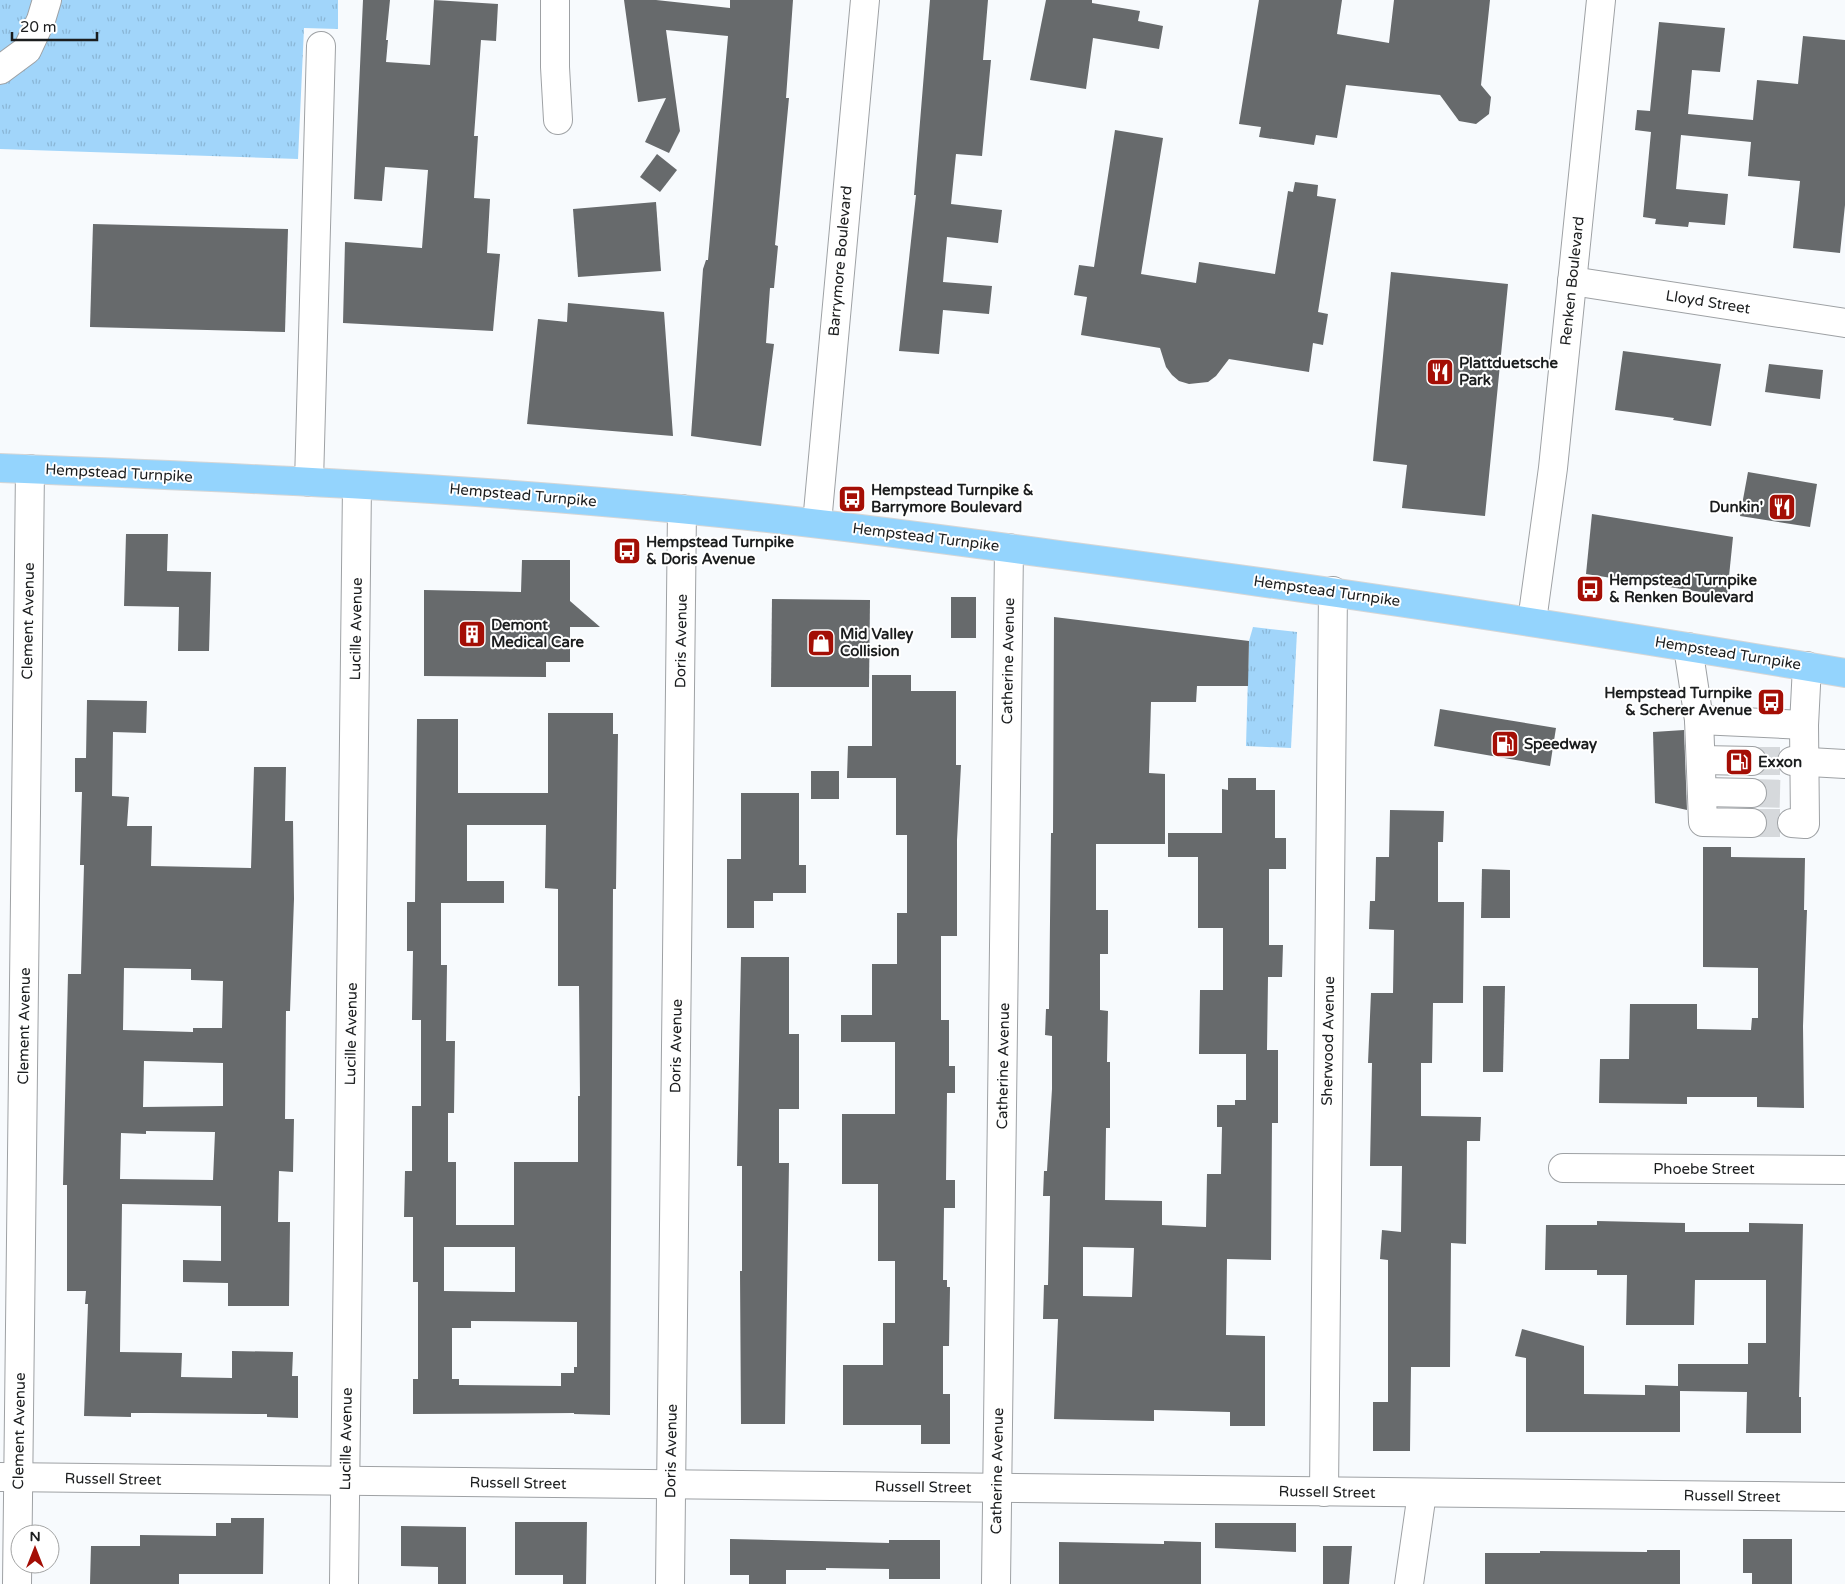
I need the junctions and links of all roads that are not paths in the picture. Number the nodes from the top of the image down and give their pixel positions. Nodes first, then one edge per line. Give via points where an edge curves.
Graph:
1 (47, 0) edge
2 (555, 0) edge
3 (865, 0) edge
4 (1601, 0) edge
5 (321, 46) dead end
6 (0, 70) edge
7 (558, 120) dead end
8 (1572, 281) junction
9 (1845, 322) edge
10 (0, 468) edge
11 (30, 469) junction
12 (309, 482) junction
13 (357, 485) junction
14 (682, 509) junction
15 (817, 523) junction
16 (1009, 548) junction
17 (1332, 591) junction
18 (1532, 621) junction
19 (1688, 647) junction
20 (1806, 666) junction
21 (1845, 673) edge
22 (1700, 720) junction
23 (1804, 725) junction
24 (1702, 760) junction
25 (1752, 761) tunnel mouth
26 (1798, 761) junction
27 (1845, 764) edge
28 (1702, 792) junction
29 (1752, 793) tunnel mouth
30 (1752, 823) tunnel mouth
31 (1792, 823) dead end
32 (1563, 1168) dead end
33 (1845, 1170) edge
34 (9, 1478) edge
35 (346, 1481) junction
36 (670, 1485) junction
37 (997, 1488) junction
38 (1324, 1492) junction
39 (1422, 1493) junction
40 (1845, 1497) edge
41 (17, 1584) edge
42 (344, 1584) edge
43 (670, 1584) edge
44 (996, 1584) edge
45 (1409, 1584) edge

1 - 6 street via 27,50
2 - 7 street
3 - 15 street, Barrymore Boulevard
4 - 8 street, Renken Boulevard
5 - 12 street
8 - 9 street, Lloyd Street
8 - 18 street, Renken Boulevard via 1553,468
10 - 11 main road, Hempstead Turnpike
11 - 12 main road, Hempstead Turnpike
11 - 34 street, Clement Avenue
12 - 13 main road, Hempstead Turnpike
13 - 14 main road, Hempstead Turnpike via 444,488
13 - 35 street, Lucille Avenue
14 - 15 main road, Hempstead Turnpike
14 - 36 street, Doris Avenue
15 - 16 main road, Hempstead Turnpike
16 - 17 main road, Hempstead Turnpike
16 - 37 street, Catherine Avenue
17 - 18 main road, Hempstead Turnpike
17 - 38 street, Sherwood Avenue
18 - 19 main road, Hempstead Turnpike
19 - 20 main road, Hempstead Turnpike
19 - 22 street
20 - 21 main road, Hempstead Turnpike
20 - 23 street
22 - 23 street
22 - 24 street
23 - 26 street
24 - 25 street
24 - 28 street
26 - 27 street
26 - 31 street via 1798,794 1805,824
28 - 29 street
28 - 30 street via 1703,822
32 - 33 street, Phoebe Street
34 - 35 street, Russell Street
34 - 41 street, Clement Avenue
35 - 36 street, Russell Street
35 - 42 street, Lucille Avenue
36 - 37 street, Russell Street
36 - 43 street, Doris Avenue
37 - 38 street, Russell Street
37 - 44 street, Catherine Avenue
38 - 39 street, Russell Street
39 - 40 street, Russell Street
39 - 45 street

